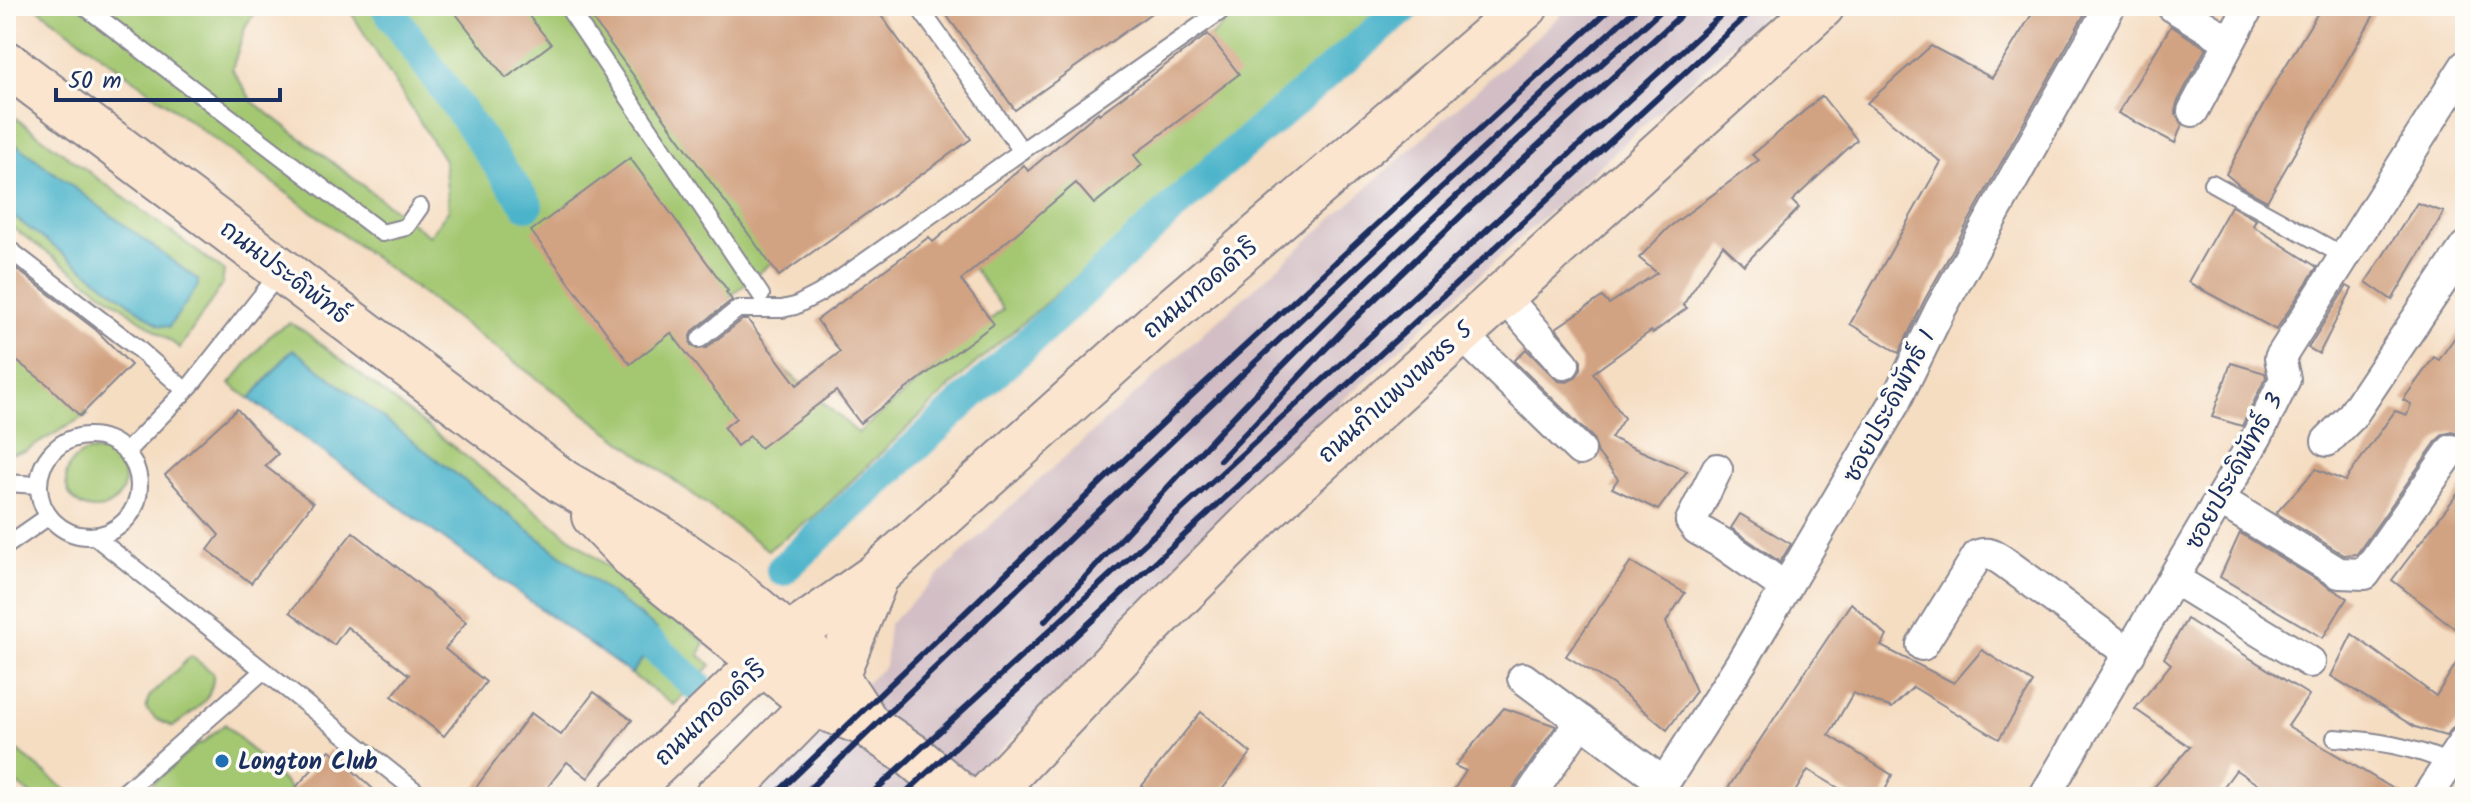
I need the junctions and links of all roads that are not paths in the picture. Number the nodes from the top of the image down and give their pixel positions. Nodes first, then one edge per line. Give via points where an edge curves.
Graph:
1 (84, 6) edge
2 (567, 6) edge
3 (918, 6) edge
4 (1228, 6) edge
5 (1526, 6) edge
6 (1822, 6) edge
7 (2110, 6) edge
8 (2172, 6) edge
9 (2249, 6) edge
10 (2229, 41) junction
11 (6, 63) edge
12 (2465, 66) edge
13 (2193, 111) dead end
14 (1022, 151) junction
15 (2212, 183) dead end
16 (420, 207) dead end
17 (6, 247) edge
18 (2465, 247) edge
19 (2344, 256) junction
20 (283, 269) junction
21 (1502, 294) junction
22 (761, 295) dead end
23 (1461, 334) junction
24 (700, 339) dead end
25 (1564, 364) dead end
26 (185, 390) junction
27 (2327, 441) dead end
28 (1580, 450) dead end
29 (2452, 450) dead end
30 (126, 452) junction
31 (1717, 469) dead end
32 (6, 483) edge
33 (38, 485) junction
34 (2220, 500) junction
35 (49, 516) junction
36 (94, 536) junction
37 (6, 546) edge
38 (877, 575) junction
39 (2174, 579) junction
40 (1786, 588) junction
41 (1922, 645) dead end
42 (777, 649) junction
43 (2130, 654) junction
44 (2310, 662) dead end
45 (263, 671) junction
46 (1523, 678) dead end
47 (825, 690) junction
48 (1581, 721) junction
49 (2335, 738) dead end
50 (2457, 751) edge
51 (1660, 790) edge
52 (119, 797) edge
53 (423, 797) edge
54 (621, 797) edge
55 (717, 797) edge
56 (962, 797) edge
57 (987, 797) edge
58 (1529, 797) edge
59 (2044, 797) edge
60 (2427, 797) edge

1 - 16 lane via 382,233 406,227
2 - 22 lane
3 - 14 lane
4 - 14 lane
5 - 38 street, ถนนเทอดดำริ via 1155,325
6 - 21 street, ถนนกำแพงเพชร 5
7 - 40 street, ซอยประดิพัทธ์ 1 via 1940,310 1894,404
8 - 10 street
9 - 10 street
10 - 13 street
11 - 20 street, ถนนประดิพัทธ์
12 - 19 street, ซอยประดิพัทธ์ 3
14 - 24 lane via 820,293 782,309 738,309
15 - 19 lane
17 - 26 lane
18 - 27 street via 2351,417
19 - 34 street, ซอยประดิพัทธ์ 3 via 2280,358 2285,379
20 - 26 lane
20 - 42 street, ถนนประดิพัทธ์ via 563,482 724,582
21 - 23 street, ถนนกำแพงเพชร 5
21 - 25 street
23 - 28 street
23 - 57 street, ถนนกำแพงเพชร 5 via 1263,512
26 - 30 lane
29 - 34 street via 2365,574 2339,573
30 - 33 lane via 92,436 65,442 51,453
30 - 36 lane via 140,489 136,506 120,527
31 - 40 street via 1691,521
32 - 33 lane
33 - 35 lane
34 - 39 street, ซอยประดิพัทธ์ 3
35 - 36 lane via 69,533
35 - 37 lane
36 - 45 lane
38 - 42 street, ถนนเทอดดำริ
38 - 47 street, ถนนเทอดดำริ
39 - 43 street, ซอยประดิพัทธ์ 3
39 - 44 street
40 - 51 street, ซอยประดิพัทธ์ 1
41 - 43 street via 1984,553 1993,554
42 - 47 street, ถนนประดิพัทธ์
42 - 54 street, ถนนเทอดดำริ
43 - 59 street, ซอยประดิพัทธ์ 3
45 - 52 lane
45 - 53 lane
46 - 48 street
47 - 55 street, ถนนเทอดดำริ
47 - 56 street, ถนนประดิพัทธ์
48 - 51 street
48 - 58 street
49 - 50 lane
50 - 60 street

